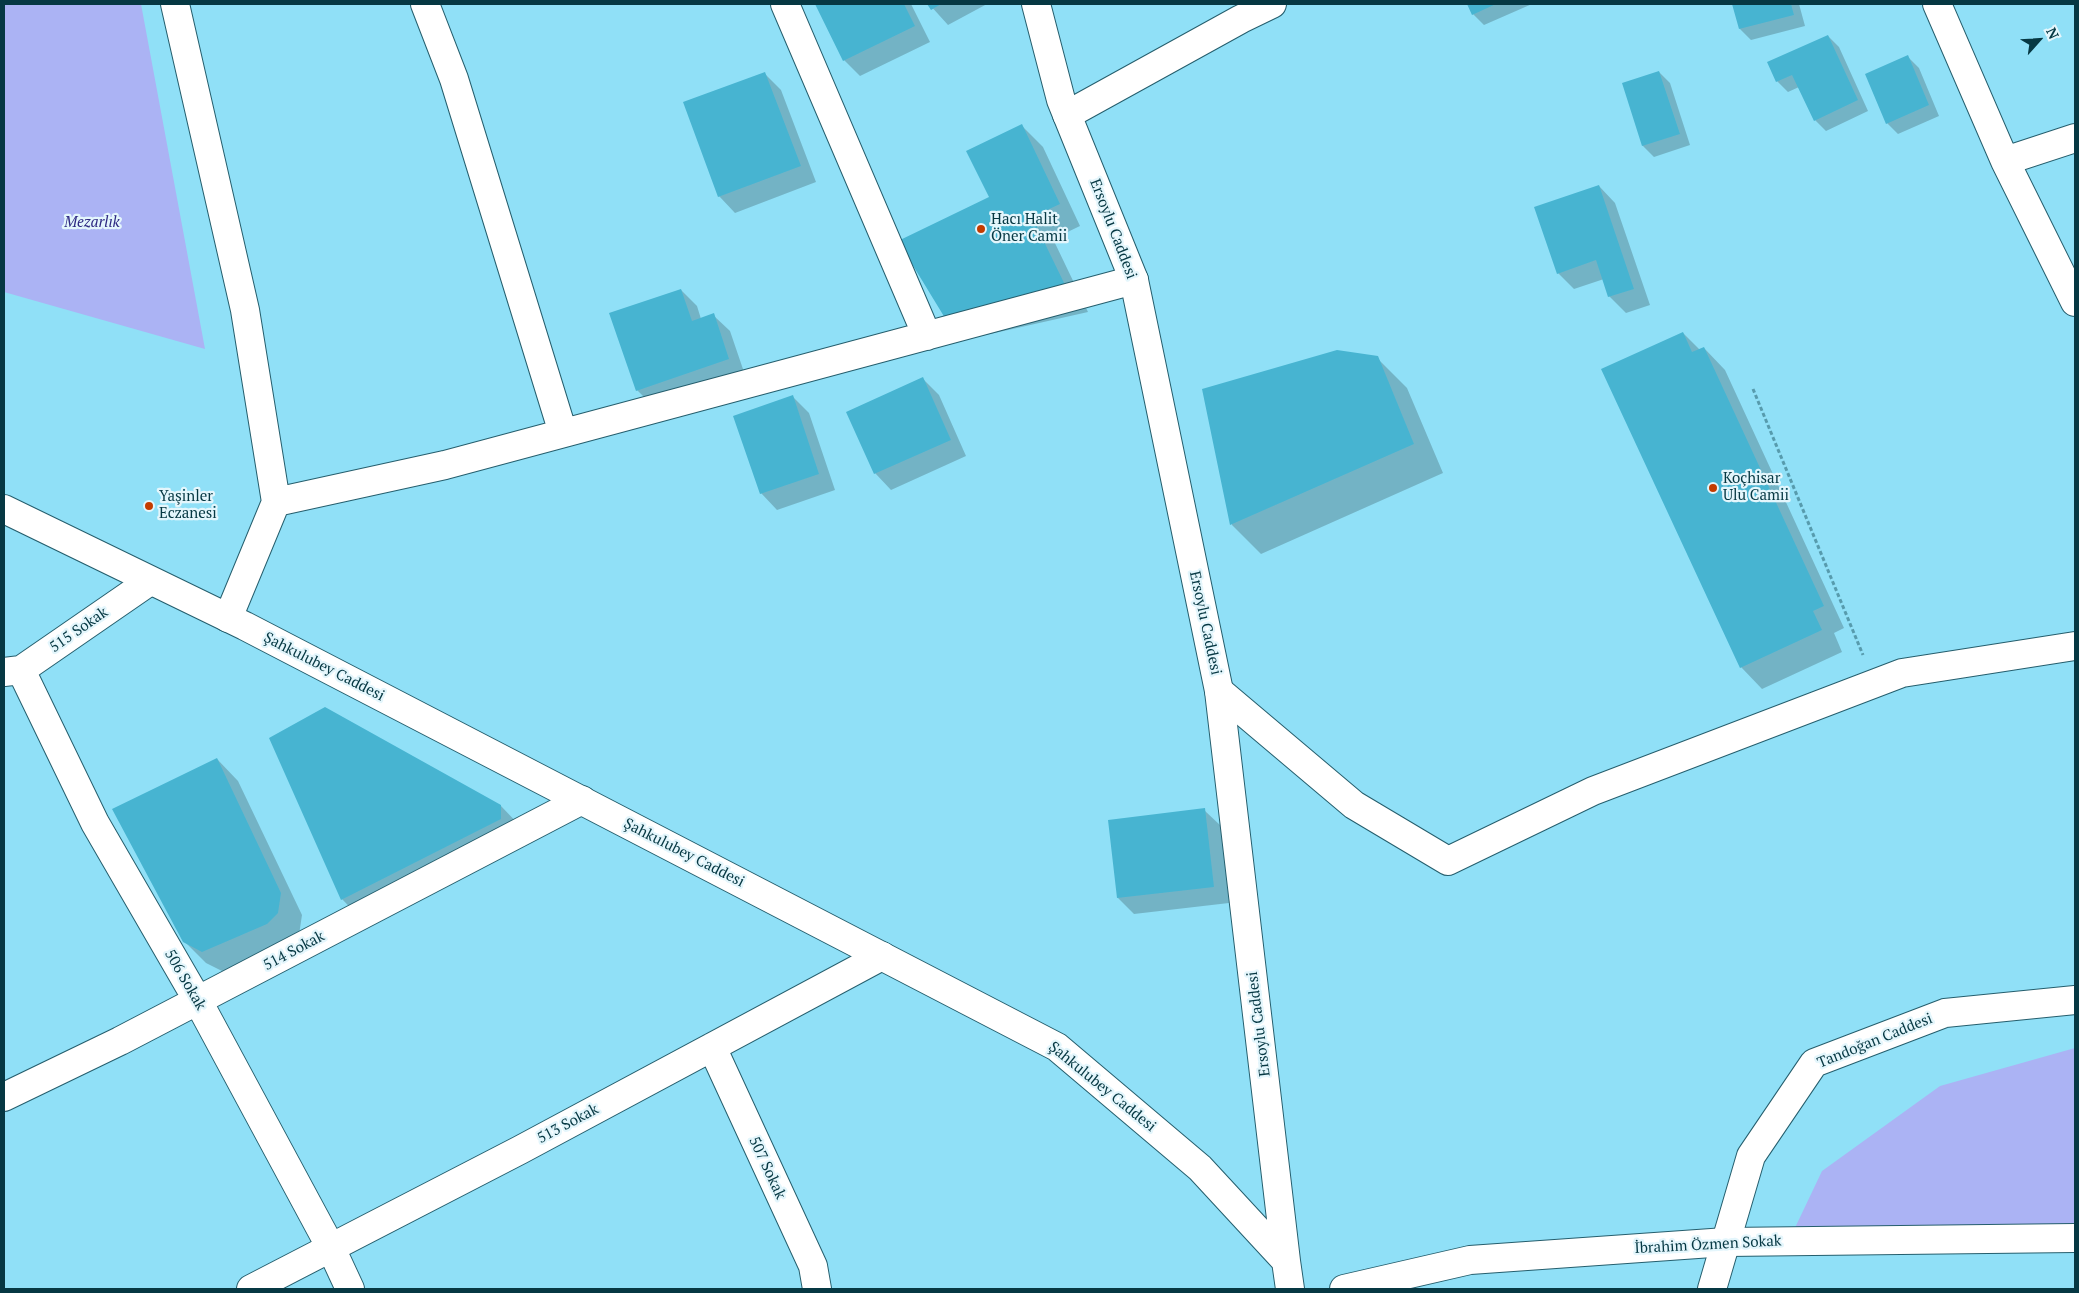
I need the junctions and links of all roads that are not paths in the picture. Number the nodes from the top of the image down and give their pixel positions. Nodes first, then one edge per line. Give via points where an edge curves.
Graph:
1 (175, 4) edge
2 (425, 4) edge
3 (785, 4) edge
4 (1036, 4) edge
5 (1272, 4) edge
6 (1937, 4) edge
7 (1068, 115) junction
8 (2075, 138) edge
9 (2005, 161) junction
10 (1134, 280) junction
11 (2075, 302) edge
12 (927, 336) junction
13 (563, 433) junction
14 (276, 502) junction
15 (4, 509) edge
16 (150, 581) junction
17 (228, 618) junction
18 (2075, 646) edge
19 (12, 671) edge
20 (1219, 691) junction
21 (582, 800) junction
22 (882, 956) junction
23 (2075, 1000) edge
24 (198, 1001) junction
25 (712, 1048) junction
26 (4, 1097) edge
27 (2075, 1238) edge
28 (1726, 1242) junction
29 (331, 1248) junction
30 (1286, 1261) junction
31 (251, 1289) edge
32 (350, 1289) edge
33 (817, 1289) edge
34 (1290, 1289) edge
35 (1344, 1289) edge
36 (1712, 1289) edge

1 - 14 street via 245,310
2 - 13 street via 454,78
3 - 12 street
4 - 7 street, Ersoylu Caddesi
5 - 7 street
6 - 9 street
7 - 10 street, Ersoylu Caddesi
8 - 9 street
9 - 11 street
10 - 12 street
10 - 20 street, Ersoylu Caddesi
12 - 13 street
13 - 14 street via 445,465
14 - 17 street
15 - 16 street, Şahkulubey Caddesi
16 - 17 street, Şahkulubey Caddesi
16 - 19 street, 515 Sokak
17 - 21 street, Şahkulubey Caddesi
18 - 20 street via 1902,672 1593,791 1448,862 1354,805
19 - 24 street, 506 Sokak
20 - 30 street, Ersoylu Caddesi
21 - 22 street, Şahkulubey Caddesi
21 - 24 street, 514 Sokak
22 - 25 street, 513 Sokak
22 - 30 street, Şahkulubey Caddesi via 1057,1047 1200,1168
23 - 28 street, Tandoğan Caddesi via 1945,1013 1814,1063 1751,1156
24 - 26 street, 514 Sokak
24 - 29 street, 506 Sokak
25 - 29 street, 513 Sokak
25 - 33 street, 507 Sokak via 813,1266
27 - 28 street, İbrahim Özmen Sokak
28 - 35 street, İbrahim Özmen Sokak via 1470,1260
28 - 36 street, Tandoğan Caddesi
29 - 31 street, 513 Sokak
29 - 32 street, 506 Sokak
30 - 34 street

